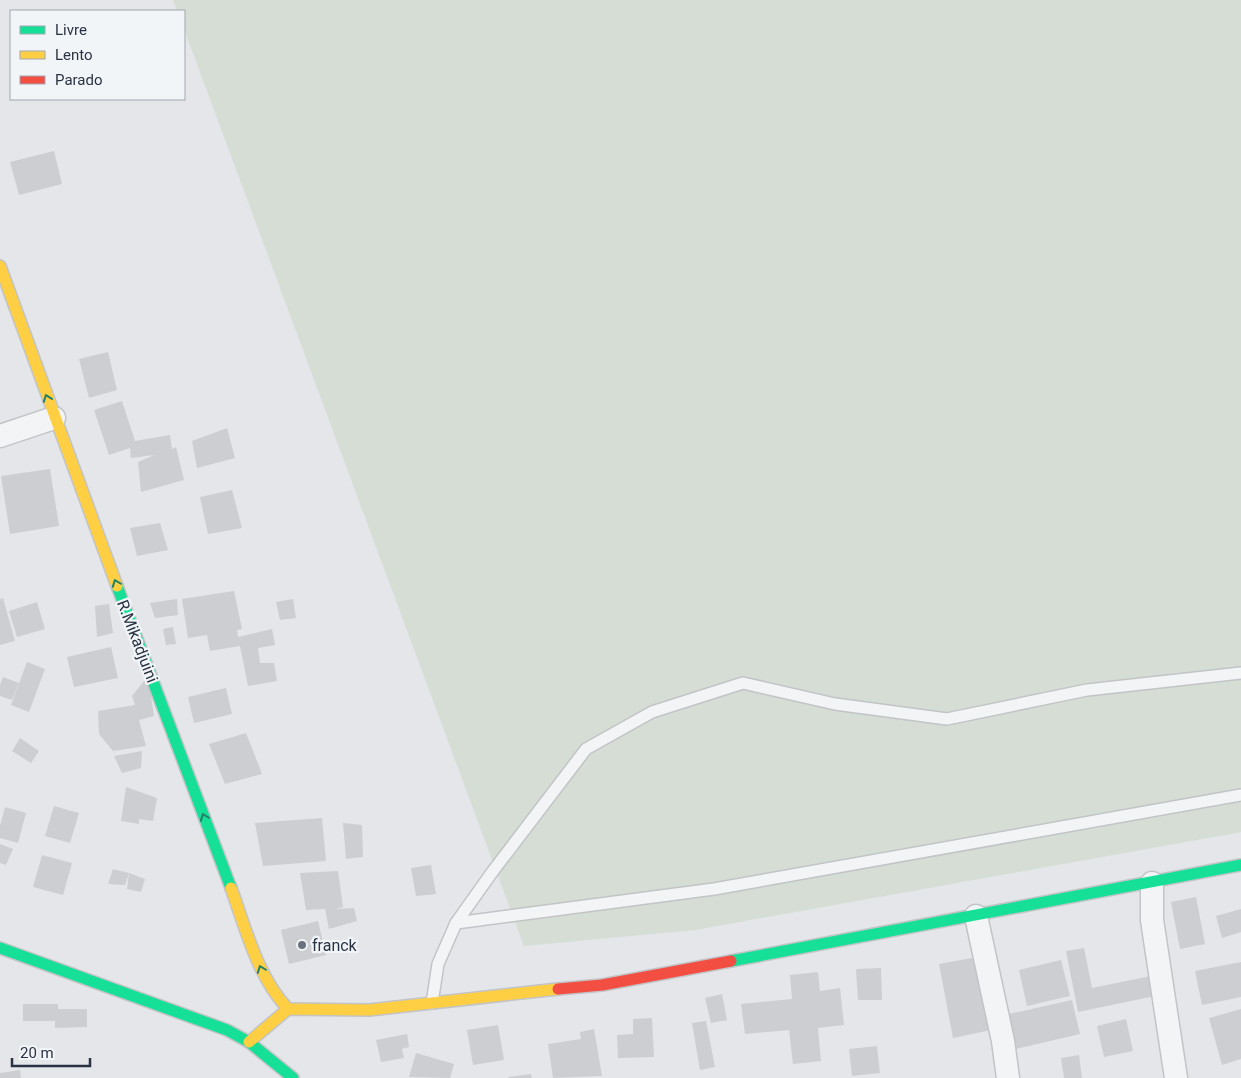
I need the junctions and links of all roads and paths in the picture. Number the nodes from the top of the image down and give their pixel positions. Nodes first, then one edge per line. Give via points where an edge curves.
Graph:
1 (0, 266) edge
2 (54, 418) junction
3 (0, 436) edge
4 (1241, 673) edge
5 (1241, 795) edge
6 (1241, 865) edge
7 (1152, 882) junction
8 (976, 916) junction
9 (456, 923) junction
10 (0, 948) edge
11 (432, 1004) junction
12 (288, 1009) junction
13 (249, 1042) junction
14 (293, 1078) edge
15 (1008, 1078) edge
16 (1176, 1078) edge

2 -> 1 street, R.Mikadjuini
2 - 3 street
12 -> 2 street, R.Mikadjuini via 273,993 264,976
4 - 9 lane via 1087,690 947,719 835,704 743,683 652,712 586,749
5 - 9 lane via 714,889
6 - 7 street
7 - 8 street
7 - 16 street via 1152,920
8 - 11 street via 602,985
8 - 15 street
9 - 11 lane via 438,964
10 - 13 street via 227,1030
11 - 12 street via 311,1012
12 - 13 street
13 - 14 street

